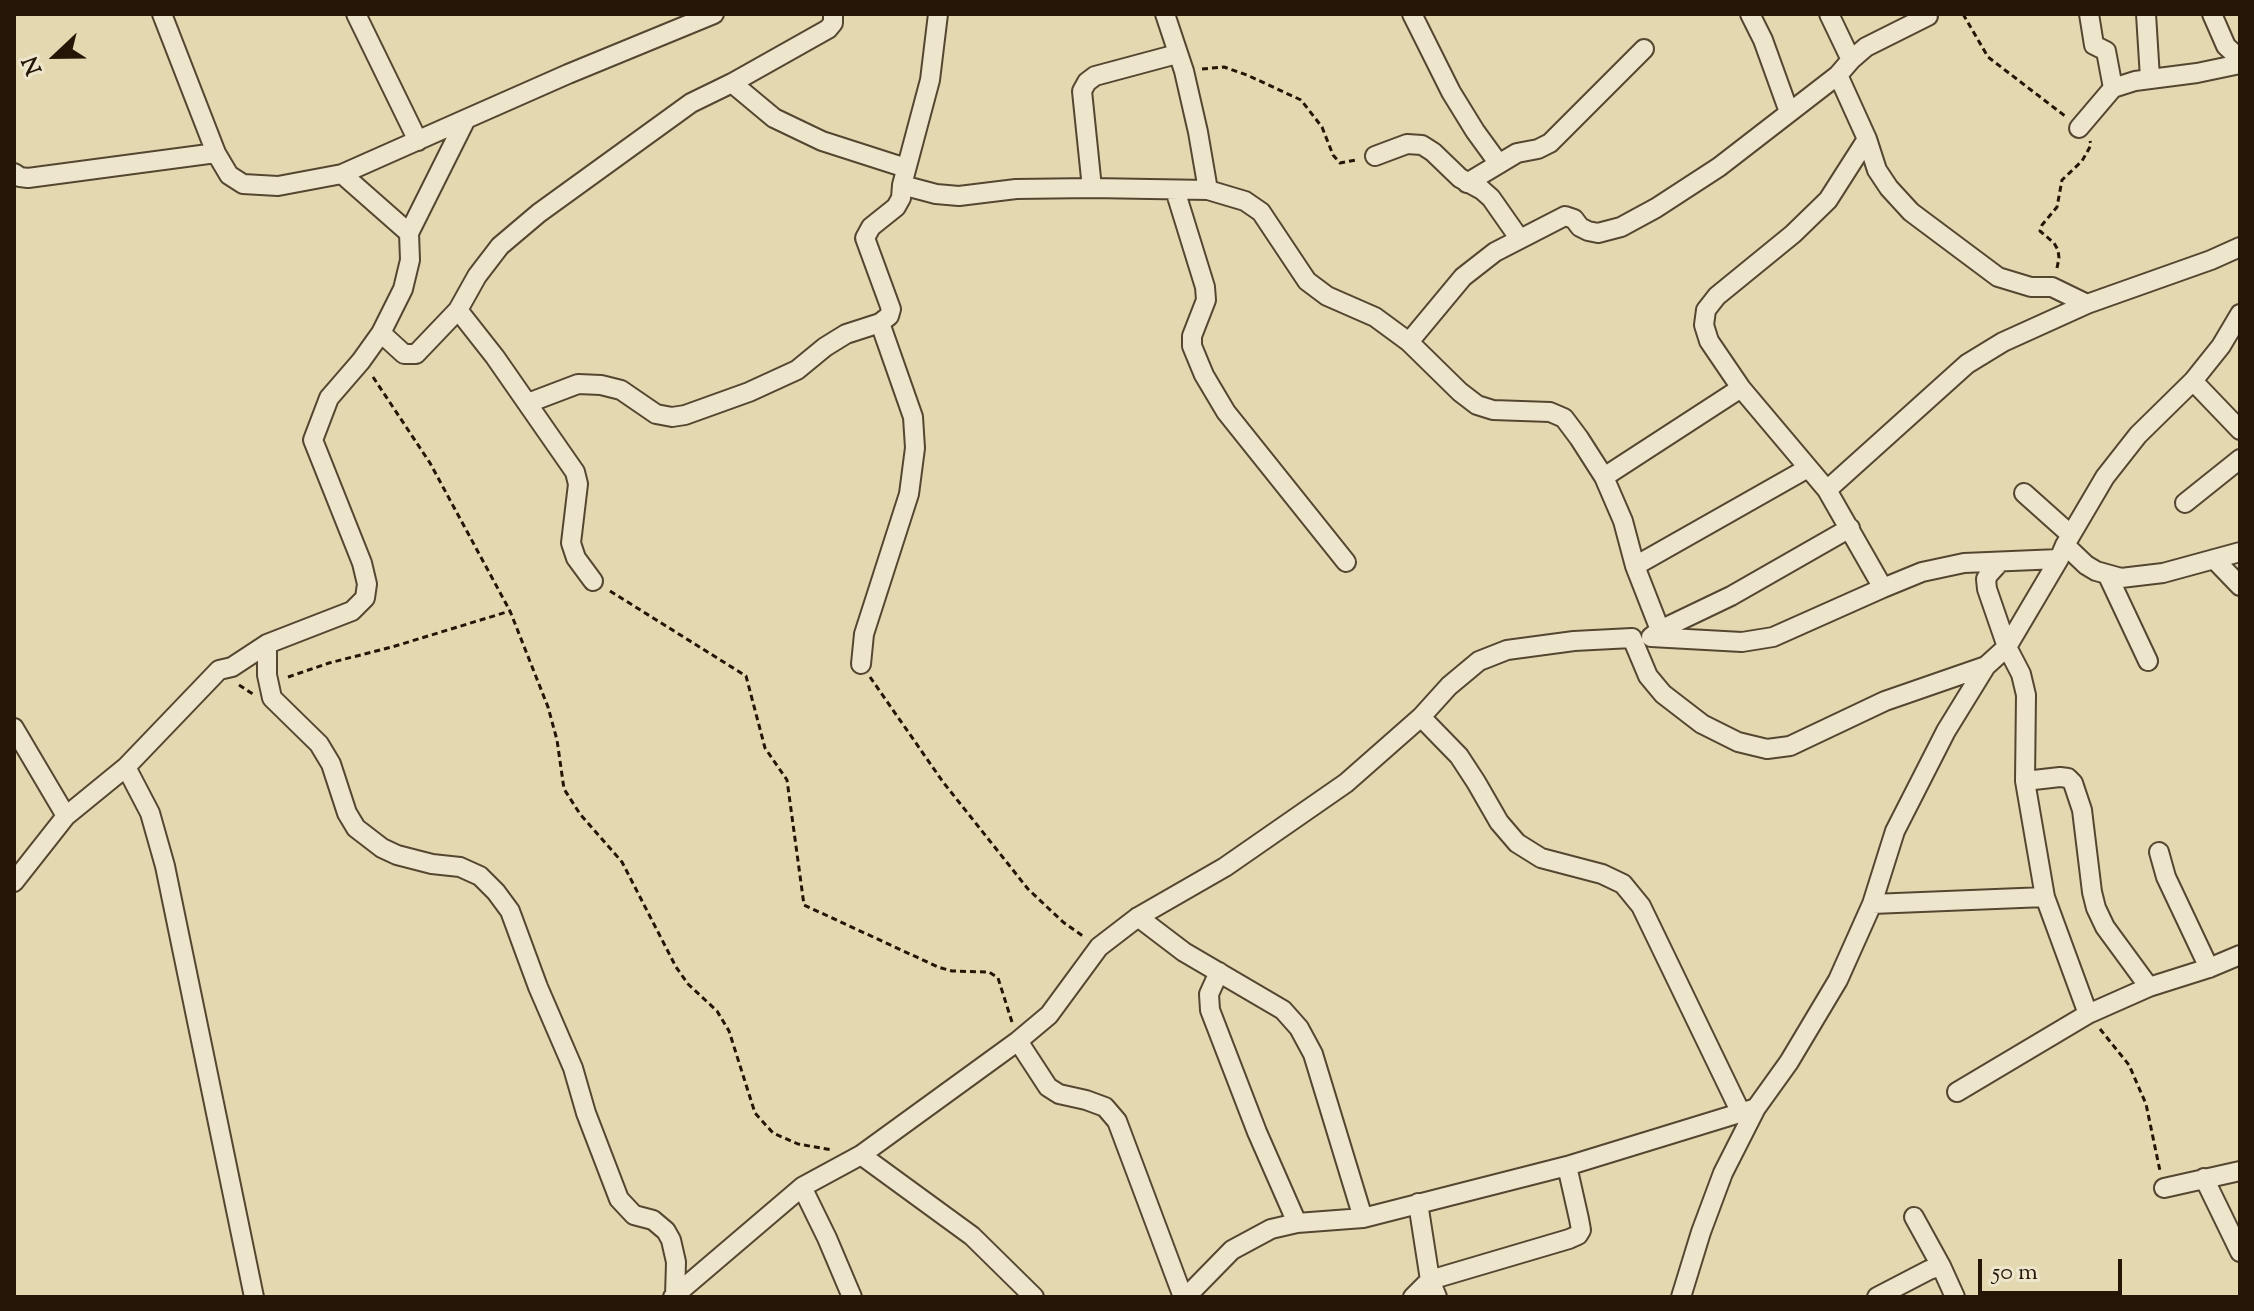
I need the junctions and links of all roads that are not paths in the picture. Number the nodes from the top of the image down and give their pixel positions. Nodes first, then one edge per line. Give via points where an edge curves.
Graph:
1 (162, 14) edge
2 (356, 14) edge
3 (714, 14) edge
4 (833, 14) edge
5 (938, 14) edge
6 (1165, 14) edge
7 (1412, 14) edge
8 (1750, 14) edge
9 (1829, 14) edge
10 (2089, 14) edge
11 (2146, 14) edge
12 (2212, 14) edge
13 (1928, 16) edge
14 (692, 18) edge
15 (1644, 49) dead end
16 (1851, 60) junction
17 (1180, 62) junction
18 (2240, 62) edge
19 (1838, 75) junction
20 (2150, 78) junction
21 (732, 83) junction
22 (2113, 88) junction
23 (1789, 112) junction
24 (466, 119) junction
25 (2079, 128) road end
26 (1867, 139) junction
27 (418, 141) junction
28 (216, 153) junction
29 (1375, 156) road end
30 (1499, 164) junction
31 (14, 173) edge
32 (342, 174) junction
33 (904, 176) junction
34 (1467, 183) junction
35 (1092, 188) junction
36 (1175, 190) junction
37 (1208, 190) junction
38 (409, 233) junction
39 (1519, 238) junction
40 (2240, 247) edge
41 (2087, 304) junction
42 (458, 310) junction
43 (2240, 314) edge
44 (880, 323) junction
45 (381, 333) junction
46 (1409, 342) junction
47 (2193, 381) junction
48 (1741, 388) junction
49 (528, 403) junction
50 (2240, 430) edge
51 (2240, 459) edge
52 (1808, 468) junction
53 (1604, 477) junction
54 (1827, 490) junction
55 (2024, 493) dead end
56 (2185, 503) dead end
57 (1850, 528) junction
58 (2065, 546) junction
59 (2240, 552) edge
60 (2214, 559) junction
61 (1346, 562) dead end
62 (2000, 562) junction
63 (1635, 566) junction
64 (2108, 576) junction
65 (593, 581) road end
66 (2240, 586) edge
67 (1883, 588) junction
68 (1656, 634) junction
69 (1632, 638) junction
70 (267, 644) junction
71 (2007, 647) junction
72 (2148, 661) dead end
73 (861, 664) road end
74 (1986, 666) junction
75 (1421, 717) junction
76 (14, 728) edge
77 (126, 767) junction
78 (2025, 781) junction
79 (66, 816) junction
80 (2159, 852) dead end
81 (14, 882) edge
82 (2045, 897) junction
83 (1872, 904) junction
84 (1138, 917) junction
85 (2237, 962) edge
86 (2209, 968) junction
87 (1219, 972) junction
88 (2149, 987) junction
89 (2088, 1014) junction
90 (1018, 1041) junction
91 (1957, 1092) dead end
92 (1748, 1111) junction
93 (861, 1155) junction
94 (1567, 1166) junction
95 (2240, 1171) edge
96 (2204, 1178) junction
97 (802, 1187) junction
98 (2164, 1188) road end
99 (1418, 1203) junction
100 (1914, 1217) dead end
101 (1363, 1218) junction
102 (1297, 1223) junction
103 (2240, 1252) edge
104 (1941, 1266) junction
105 (1434, 1289) edge
106 (674, 1296) edge
107 (254, 1297) edge
108 (852, 1297) edge
109 (1034, 1297) edge
110 (1185, 1297) edge
111 (1413, 1297) edge
112 (1681, 1297) edge
113 (1877, 1297) edge
114 (1955, 1297) edge

1 - 28 street
2 - 27 street
3 - 14 street
4 - 21 street via 828,29
5 - 33 street via 930,80
6 - 17 street
7 - 30 street via 1451,92
8 - 23 street
9 - 16 street
10 - 22 street via 2094,45 2106,51
11 - 20 street
12 - 18 street via 2226,46
13 - 16 street
14 - 24 street
15 - 30 street via 1550,143
16 - 19 street
17 - 35 street via 1095,76 1087,82 1082,91
17 - 37 street
18 - 20 street
19 - 23 street
19 - 26 street
20 - 22 street
21 - 33 street via 774,118
21 - 42 street via 691,103 539,213 500,246
22 - 25 street
23 - 39 street via 1719,167 1621,227 1598,233 1565,216
24 - 27 street
24 - 38 street
26 - 41 street via 1877,170 1911,212 1998,277 2052,287
26 - 48 street via 1828,200 1706,310 1709,341
27 - 32 street
28 - 31 street via 28,178
28 - 32 street via 229,175 243,184 278,186
29 - 34 street via 1407,144 1422,145
30 - 34 street
32 - 38 street
33 - 35 street via 936,194 959,196
33 - 44 street via 896,207 865,238 891,309
34 - 39 street via 1491,198
35 - 36 street
36 - 37 street
36 - 61 street via 1205,287 1206,300 1192,336 1204,375 1235,424
37 - 46 street via 1245,201 1261,212 1307,281 1375,317
38 - 45 street via 405,284
39 - 46 street via 1463,277
40 - 41 street
41 - 54 street via 1967,364
42 - 45 street via 416,354 404,354
42 - 49 street
43 - 47 street
44 - 49 street via 846,334 797,370 685,415 656,414 621,390 601,385 578,384
44 - 73 street via 913,417 915,448 909,494 864,634
45 - 70 street via 329,398 313,440 362,563 365,598 352,611
46 - 53 street via 1477,405 1564,418
47 - 50 street
47 - 58 street via 2138,435 2105,477
48 - 52 street
48 - 53 street
49 - 65 street via 575,472 571,543
51 - 56 street
52 - 54 street
52 - 63 street
53 - 63 street
54 - 57 street
55 - 58 street
57 - 67 street
57 - 68 street
58 - 62 street
58 - 64 street
58 - 71 street
59 - 60 street
60 - 64 street via 2141,576
60 - 66 street
62 - 67 street via 1922,572
62 - 71 street via 1986,579
63 - 68 street
64 - 72 street
67 - 68 street via 1773,637 1742,642
68 - 69 street
69 - 74 street via 1648,676 1663,694 1702,724 1767,749 1790,746 1885,701
69 - 75 street via 1507,650 1479,661
70 - 77 street via 219,670
70 - 106 street via 271,690 319,744 356,828 397,855 480,876 510,911 619,1199 634,1215 653,1220 671,1240
71 - 74 street
71 - 78 street via 2026,695
74 - 83 street via 1895,831
75 - 84 street via 1346,783 1225,867
75 - 92 street via 1459,756 1517,843 1541,858 1623,884 1641,906
76 - 79 street
77 - 79 street
77 - 107 street via 150,813 165,866
78 - 82 street
78 - 88 street via 2060,777 2073,783 2096,908
79 - 81 street
80 - 86 street
82 - 83 street
82 - 89 street
83 - 92 street via 1838,980 1789,1062
84 - 87 street
84 - 90 street via 1099,947 1049,1015
85 - 86 street
86 - 88 street
87 - 101 street via 1283,1010 1299,1028 1313,1054
87 - 102 street via 1209,994 1210,1010
88 - 89 street
89 - 91 street
90 - 93 street
90 - 110 street via 1048,1087 1105,1107 1117,1121
92 - 94 street
92 - 112 street
93 - 97 street
93 - 109 street via 972,1236
94 - 99 street
94 - 105 street via 1578,1235
95 - 96 street
96 - 98 street
96 - 103 street
97 - 106 street
97 - 108 street
99 - 101 street
99 - 105 street
100 - 104 street
101 - 102 street
102 - 110 street via 1271,1229 1232,1250
104 - 113 street
104 - 114 street
105 - 111 street

